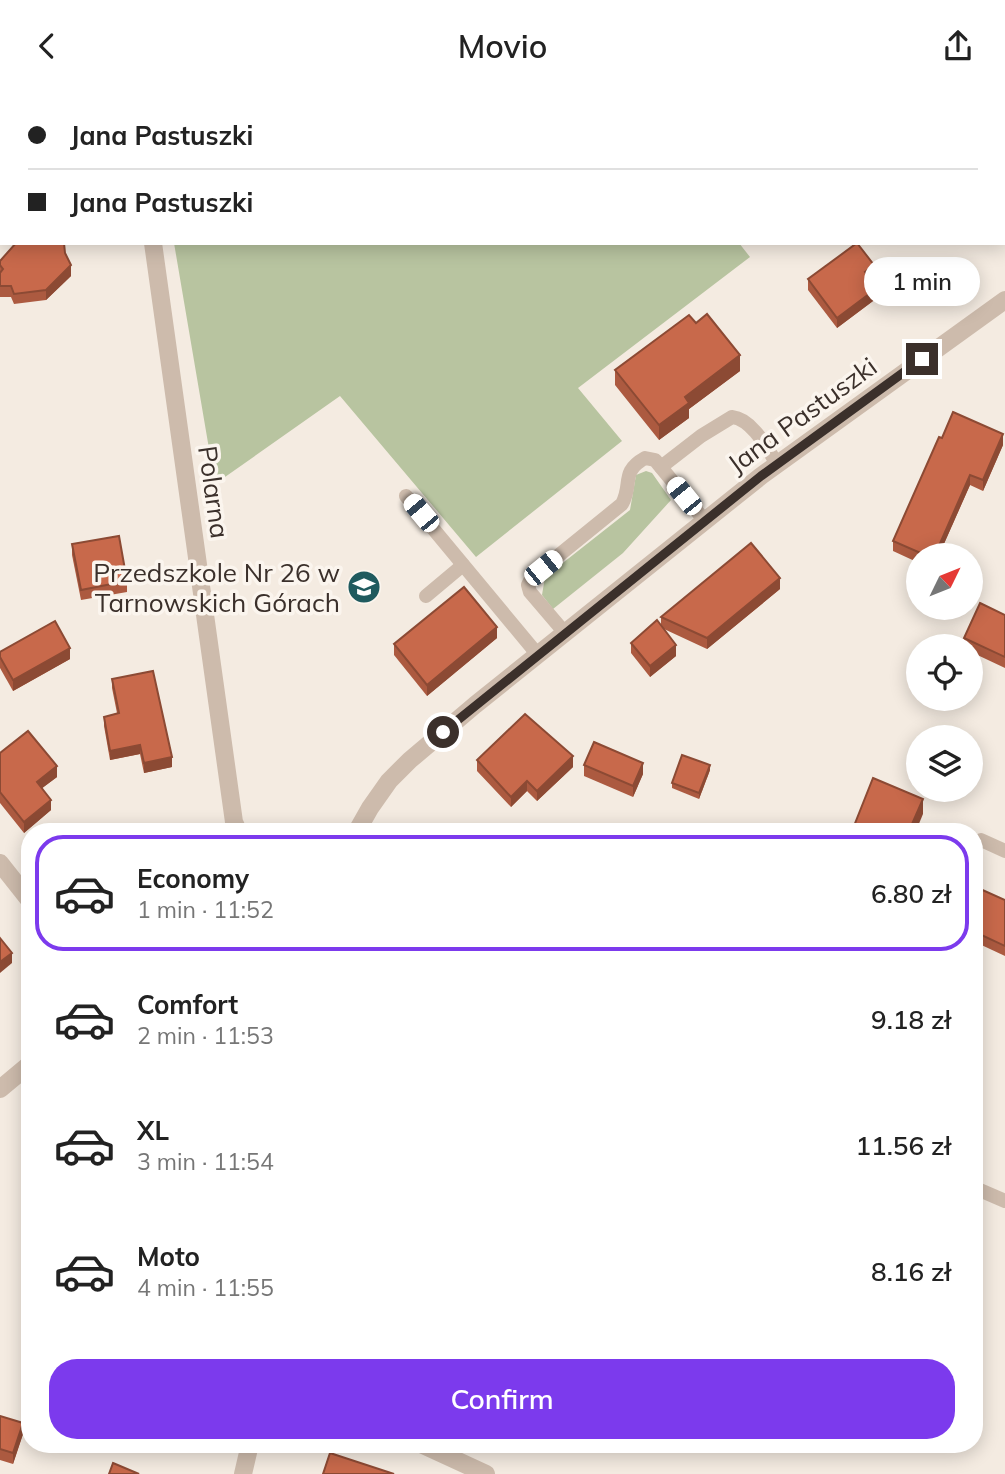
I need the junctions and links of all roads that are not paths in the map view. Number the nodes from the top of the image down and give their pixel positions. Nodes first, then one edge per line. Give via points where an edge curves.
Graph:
1 (153, 245) edge
2 (1005, 300) edge
3 (778, 464) junction
4 (661, 467) junction
5 (406, 496) dead end
6 (705, 521) junction
7 (463, 565) junction
8 (426, 596) dead end
9 (565, 633) junction
10 (538, 655) junction
11 (234, 823) edge
12 (362, 823) edge
13 (983, 841) edge
14 (1005, 851) edge
15 (0, 863) edge
16 (21, 890) edge
17 (21, 1072) edge
18 (0, 1089) edge
19 (983, 1191) edge
20 (1005, 1201) edge
21 (248, 1453) edge
22 (440, 1453) edge
23 (243, 1474) edge
24 (486, 1474) edge

1 - 11 street, Polarna
2 - 3 street, Jana Pastuszki
3 - 4 lane via 757,434 741,418 732,417
3 - 6 street, Jana Pastuszki
4 - 6 lane
4 - 9 lane via 645,458 635,464 628,472 622,505 532,577 530,592
5 - 7 lane
6 - 9 street, Jana Pastuszki
7 - 8 lane
7 - 10 lane
9 - 10 street, Jana Pastuszki
10 - 12 street, Jana Pastuszki via 404,766
13 - 14 lane
15 - 16 street
17 - 18 street
19 - 20 lane
21 - 23 street
22 - 24 street

